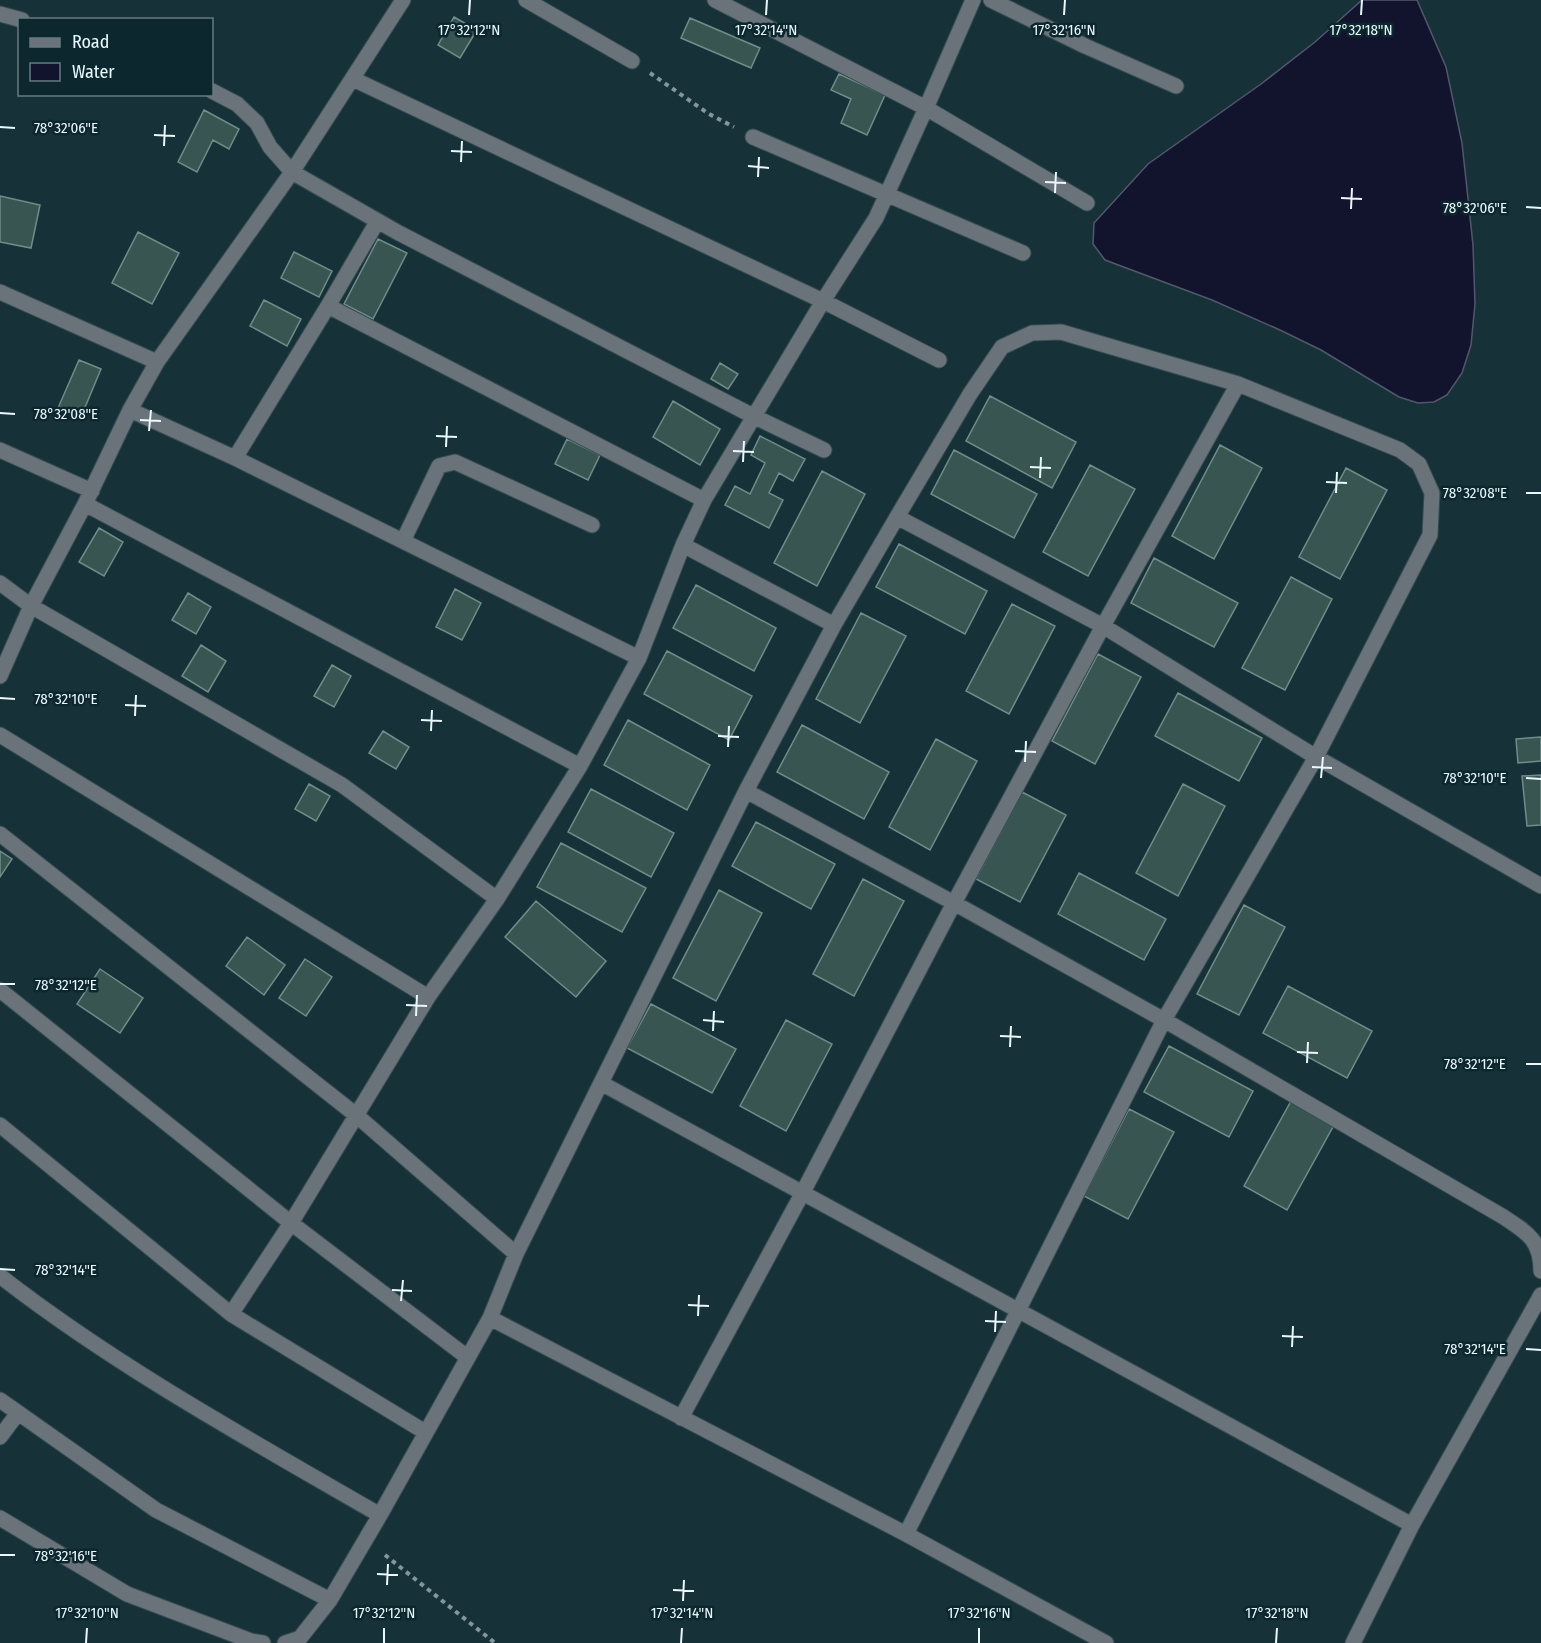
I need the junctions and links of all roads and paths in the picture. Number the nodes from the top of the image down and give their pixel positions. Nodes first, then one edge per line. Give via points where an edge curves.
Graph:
1 (403, 0) edge
2 (526, 0) edge
3 (715, 0) edge
4 (973, 0) edge
5 (992, 0) edge
6 (0, 14) edge
7 (18, 19) edge
8 (632, 61) joint
9 (353, 80) junction
10 (1176, 86) dead end
11 (213, 92) edge
12 (926, 108) junction
13 (753, 137) joint
14 (292, 172) junction
15 (887, 193) junction
16 (1087, 203) dead end
17 (377, 222) junction
18 (1023, 253) dead end
19 (0, 292) edge
20 (823, 302) junction
21 (328, 306) junction
22 (939, 360) dead end
23 (157, 362) junction
24 (1238, 384) junction
25 (130, 411) junction
26 (755, 417) junction
27 (0, 450) edge
28 (824, 450) dead end
29 (235, 458) junction
30 (88, 497) junction
31 (704, 500) junction
32 (897, 516) junction
33 (592, 525) dead end
34 (403, 541) junction
35 (683, 545) junction
36 (0, 583) edge
37 (31, 606) junction
38 (834, 625) junction
39 (1103, 626) junction
40 (639, 658) junction
41 (0, 676) edge
42 (0, 735) edge
43 (1316, 757) junction
44 (580, 766) junction
45 (746, 791) junction
46 (0, 834) edge
47 (1541, 886) edge
48 (497, 899) junction
49 (954, 903) junction
50 (0, 990) edge
51 (428, 998) junction
52 (1164, 1020) junction
53 (601, 1083) junction
54 (356, 1115) junction
55 (0, 1125) edge
56 (803, 1192) junction
57 (291, 1223) junction
58 (516, 1254) junction
59 (1541, 1270) edge
60 (0, 1276) edge
61 (1541, 1295) edge
62 (1018, 1312) junction
63 (231, 1314) junction
64 (490, 1318) junction
65 (467, 1357) junction
66 (0, 1400) edge
67 (18, 1413) junction
68 (681, 1418) junction
69 (425, 1432) junction
70 (0, 1437) edge
71 (380, 1515) junction
72 (0, 1518) edge
73 (1412, 1525) junction
74 (906, 1534) junction
75 (366, 1539) junction
76 (330, 1600) junction
77 (263, 1643) edge
78 (285, 1643) edge
79 (495, 1643) edge
80 (1106, 1643) edge
81 (1353, 1643) edge

1 - 9 street
2 - 8 street
3 - 12 street
4 - 12 street
5 - 10 street
6 - 7 street
8 - 13 path via 709,114
9 - 14 street
9 - 20 street
11 - 14 street via 237,104 257,123 270,147
12 - 15 street
12 - 16 street
13 - 15 street
14 - 17 street
14 - 23 street
15 - 18 street
15 - 20 street via 876,218
17 - 21 street
17 - 26 street
19 - 23 street
20 - 22 street
20 - 26 street
21 - 29 street
21 - 31 street
23 - 25 street
24 - 32 street via 1061,332 1032,333 1002,347
24 - 39 street
24 - 43 street via 1400,450 1419,464 1432,493 1430,535
25 - 29 street
25 - 30 street
26 - 28 street
26 - 31 street
27 - 30 street
29 - 34 street
30 - 37 street
30 - 44 street
31 - 35 street
32 - 38 street
32 - 39 street
33 - 34 street via 455,462 440,466
34 - 40 street
35 - 38 street
35 - 40 street
36 - 37 street
37 - 41 street
37 - 48 street via 342,785
38 - 45 street
39 - 43 street
39 - 49 street
40 - 44 street
42 - 51 street
43 - 47 street
43 - 52 street
44 - 48 street
45 - 49 street
45 - 53 street
46 - 54 street
48 - 51 street
49 - 52 street
49 - 56 street
50 - 57 street
51 - 54 street
52 - 59 street via 1529,1233 1541,1256
52 - 62 street
53 - 56 street
53 - 58 street
54 - 57 street
54 - 58 street
55 - 63 street
56 - 62 street
56 - 68 street
57 - 63 street
57 - 65 street
58 - 64 street
60 - 71 street via 44,1310 215,1419
61 - 73 street
62 - 73 street
62 - 74 street
63 - 69 street
64 - 65 street
64 - 68 street
65 - 69 street
66 - 67 street
67 - 70 street
67 - 76 street via 156,1510
68 - 74 street
69 - 71 street
71 - 75 street
72 - 77 street via 127,1594
73 - 81 street
74 - 80 street
75 - 76 street
75 - 79 path
76 - 78 street via 300,1638

